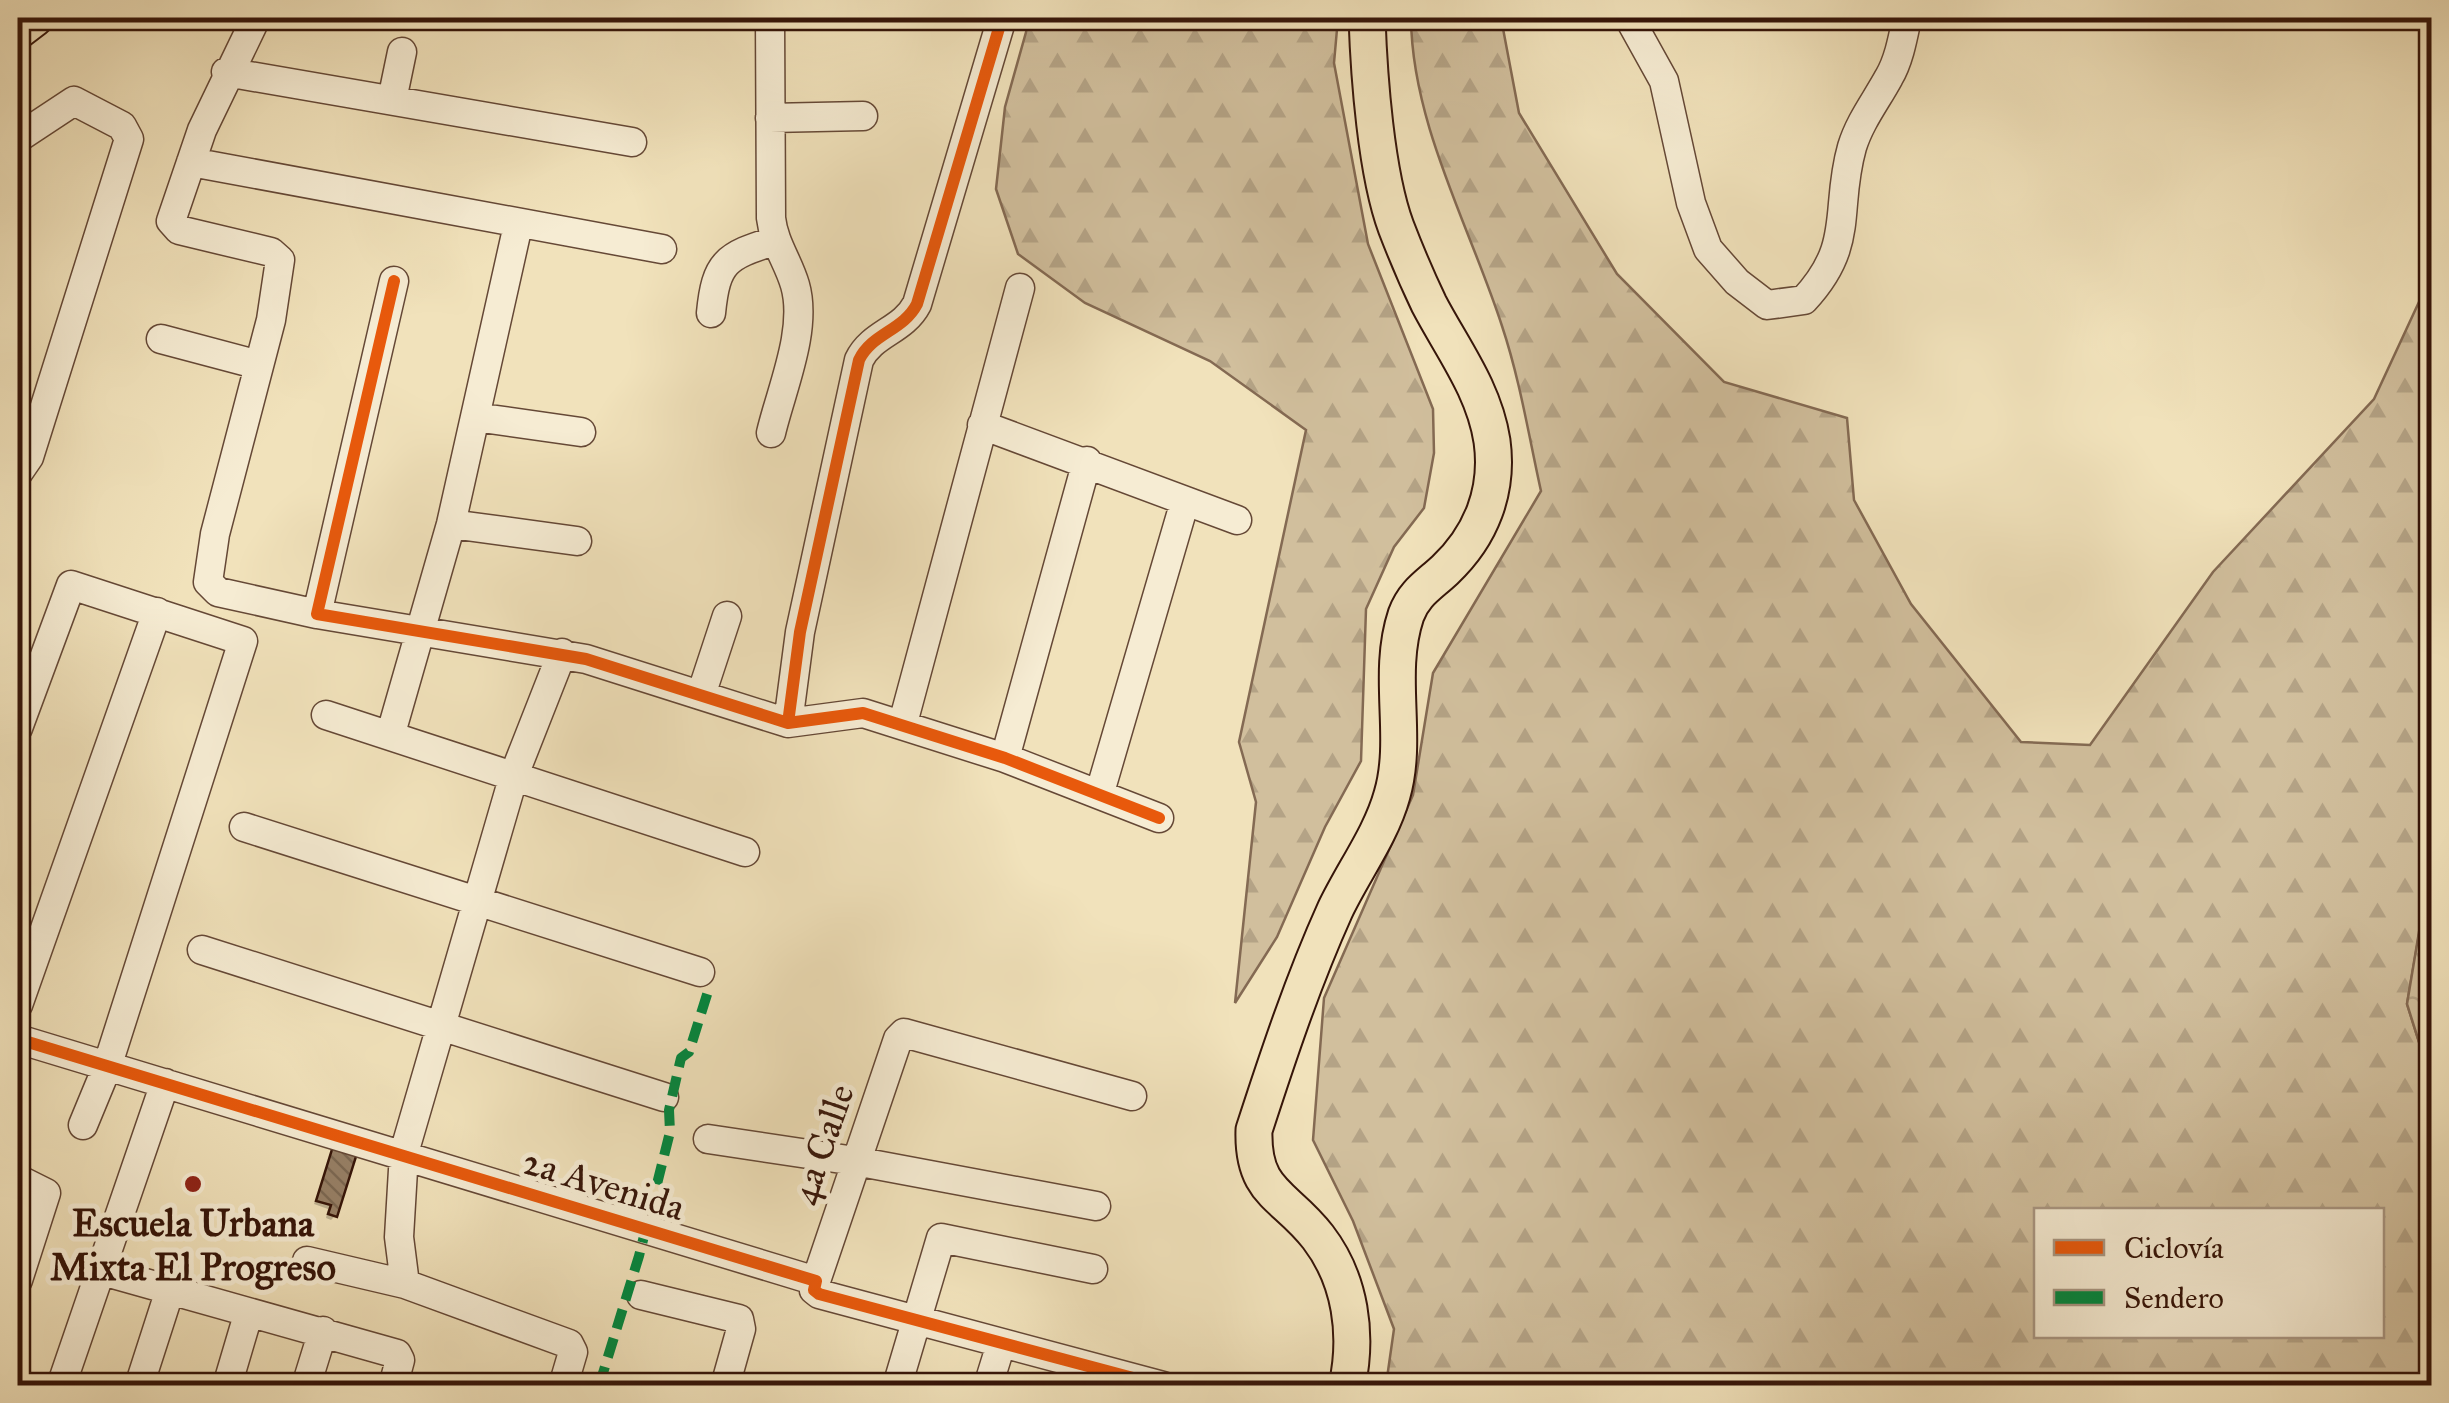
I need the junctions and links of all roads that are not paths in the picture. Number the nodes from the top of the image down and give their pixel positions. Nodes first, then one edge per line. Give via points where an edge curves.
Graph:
1 (35, 18) edge
2 (256, 18) edge
3 (770, 18) edge
4 (1002, 18) edge
5 (1367, 18) edge
6 (1629, 18) edge
7 (1908, 18) edge
8 (18, 31) edge
9 (402, 52) dead end
10 (226, 72) junction
11 (392, 100) junction
12 (863, 116) dead end
13 (770, 118) junction
14 (18, 138) edge
15 (632, 142) dead end
16 (191, 162) junction
17 (518, 225) junction
18 (774, 240) junction
19 (662, 250) dead end
20 (394, 281) dead end
21 (1020, 288) dead end
22 (711, 313) dead end
23 (161, 339) dead end
24 (259, 365) junction
25 (475, 417) junction
26 (982, 425) junction
27 (581, 432) dead end
28 (771, 434) dead end
29 (1087, 461) junction
30 (18, 474) edge
31 (1185, 502) junction
32 (1237, 520) dead end
33 (451, 524) junction
34 (577, 542) dead end
35 (157, 612) junction
36 (316, 614) junction
37 (727, 616) dead end
38 (423, 632) junction
39 (562, 653) junction
40 (702, 695) junction
41 (326, 714) dead end
42 (903, 723) junction
43 (788, 724) junction
44 (18, 728) edge
45 (391, 733) junction
46 (1005, 758) junction
47 (514, 775) junction
48 (1100, 792) junction
49 (1160, 818) dead end
50 (244, 827) dead end
51 (746, 852) dead end
52 (480, 900) junction
53 (202, 950) dead end
54 (700, 972) dead end
55 (18, 1004) edge
56 (442, 1024) junction
57 (18, 1039) edge
58 (107, 1068) junction
59 (165, 1083) junction
60 (1132, 1096) dead end
61 (664, 1097) dead end
62 (83, 1126) dead end
63 (708, 1139) dead end
64 (404, 1153) junction
65 (856, 1161) junction
66 (18, 1179) edge
67 (1096, 1206) dead end
68 (307, 1261) dead end
69 (99, 1270) junction
70 (1092, 1270) dead end
71 (18, 1280) edge
72 (816, 1281) junction
73 (405, 1284) junction
74 (170, 1293) junction
75 (641, 1295) dead end
76 (248, 1315) junction
77 (917, 1321) junction
78 (324, 1331) junction
79 (1001, 1344) junction
80 (62, 1385) edge
81 (139, 1386) edge
82 (227, 1386) edge
83 (306, 1386) edge
84 (393, 1386) edge
85 (564, 1386) edge
86 (725, 1386) edge
87 (897, 1386) edge
88 (988, 1386) edge
89 (1163, 1386) edge
90 (1348, 1386) edge

1 - 8 main road
2 - 10 street
3 - 13 street
4 - 43 street via 910,318 870,343 858,360 800,632
5 - 90 main road via 1394,223 1429,303 1471,374 1492,440 1492,481 1476,531 1419,590 1406,615 1394,696 1398,776 1387,812 1316,953 1254,1130 1261,1180 1321,1240 1346,1298 1355,1342
6 - 7 street via 1664,81 1691,204 1708,249 1766,304 1804,300 1828,274 1844,225 1851,149 1891,74
9 - 11 street
10 - 11 street
10 - 16 street
11 - 15 street
12 - 13 street
13 - 18 street
14 - 30 street via 74,101 122,126 129,139 30,457
16 - 17 street
16 - 24 street via 170,216 173,226 280,260
17 - 19 street
17 - 25 street
18 - 22 street via 720,266
18 - 28 street via 796,287 798,309
20 - 36 street
21 - 26 street
23 - 24 street
24 - 36 street via 208,582 218,592
25 - 27 street
25 - 33 street
26 - 29 street
26 - 42 street
29 - 31 street
29 - 46 street
31 - 32 street
31 - 48 street
33 - 34 street
33 - 38 street
35 - 44 street via 71,585
35 - 55 street
35 - 58 street via 244,644
36 - 38 street
37 - 40 street
38 - 39 street
38 - 45 street
39 - 40 street
39 - 47 street
40 - 43 street
41 - 45 street
42 - 43 street via 844,712
42 - 46 street
45 - 47 street
46 - 48 street
47 - 51 street
47 - 52 street
48 - 49 street
50 - 52 street
52 - 54 street
52 - 56 street
53 - 56 street
56 - 61 street
56 - 64 street
57 - 58 street, 2a Avenida
58 - 59 street, 2a Avenida
58 - 62 street
59 - 64 street, 2a Avenida
59 - 69 street
60 - 65 street, 4a Calle via 904,1033
63 - 65 street
64 - 72 street, 2a Avenida
64 - 73 street via 398,1237
65 - 67 street
65 - 72 street, 4a Calle
66 - 71 street via 46,1193
68 - 73 street
69 - 74 street
69 - 80 street
70 - 77 street via 944,1237
72 - 77 street, 2a Avenida via 820,1294
73 - 85 street via 569,1344
74 - 76 street
74 - 81 street
75 - 86 street via 739,1319
76 - 78 street
76 - 82 street
77 - 79 street, 2a Avenida
77 - 87 street
78 - 83 street
78 - 84 street via 400,1355
79 - 88 street
79 - 89 street, 2a Avenida

